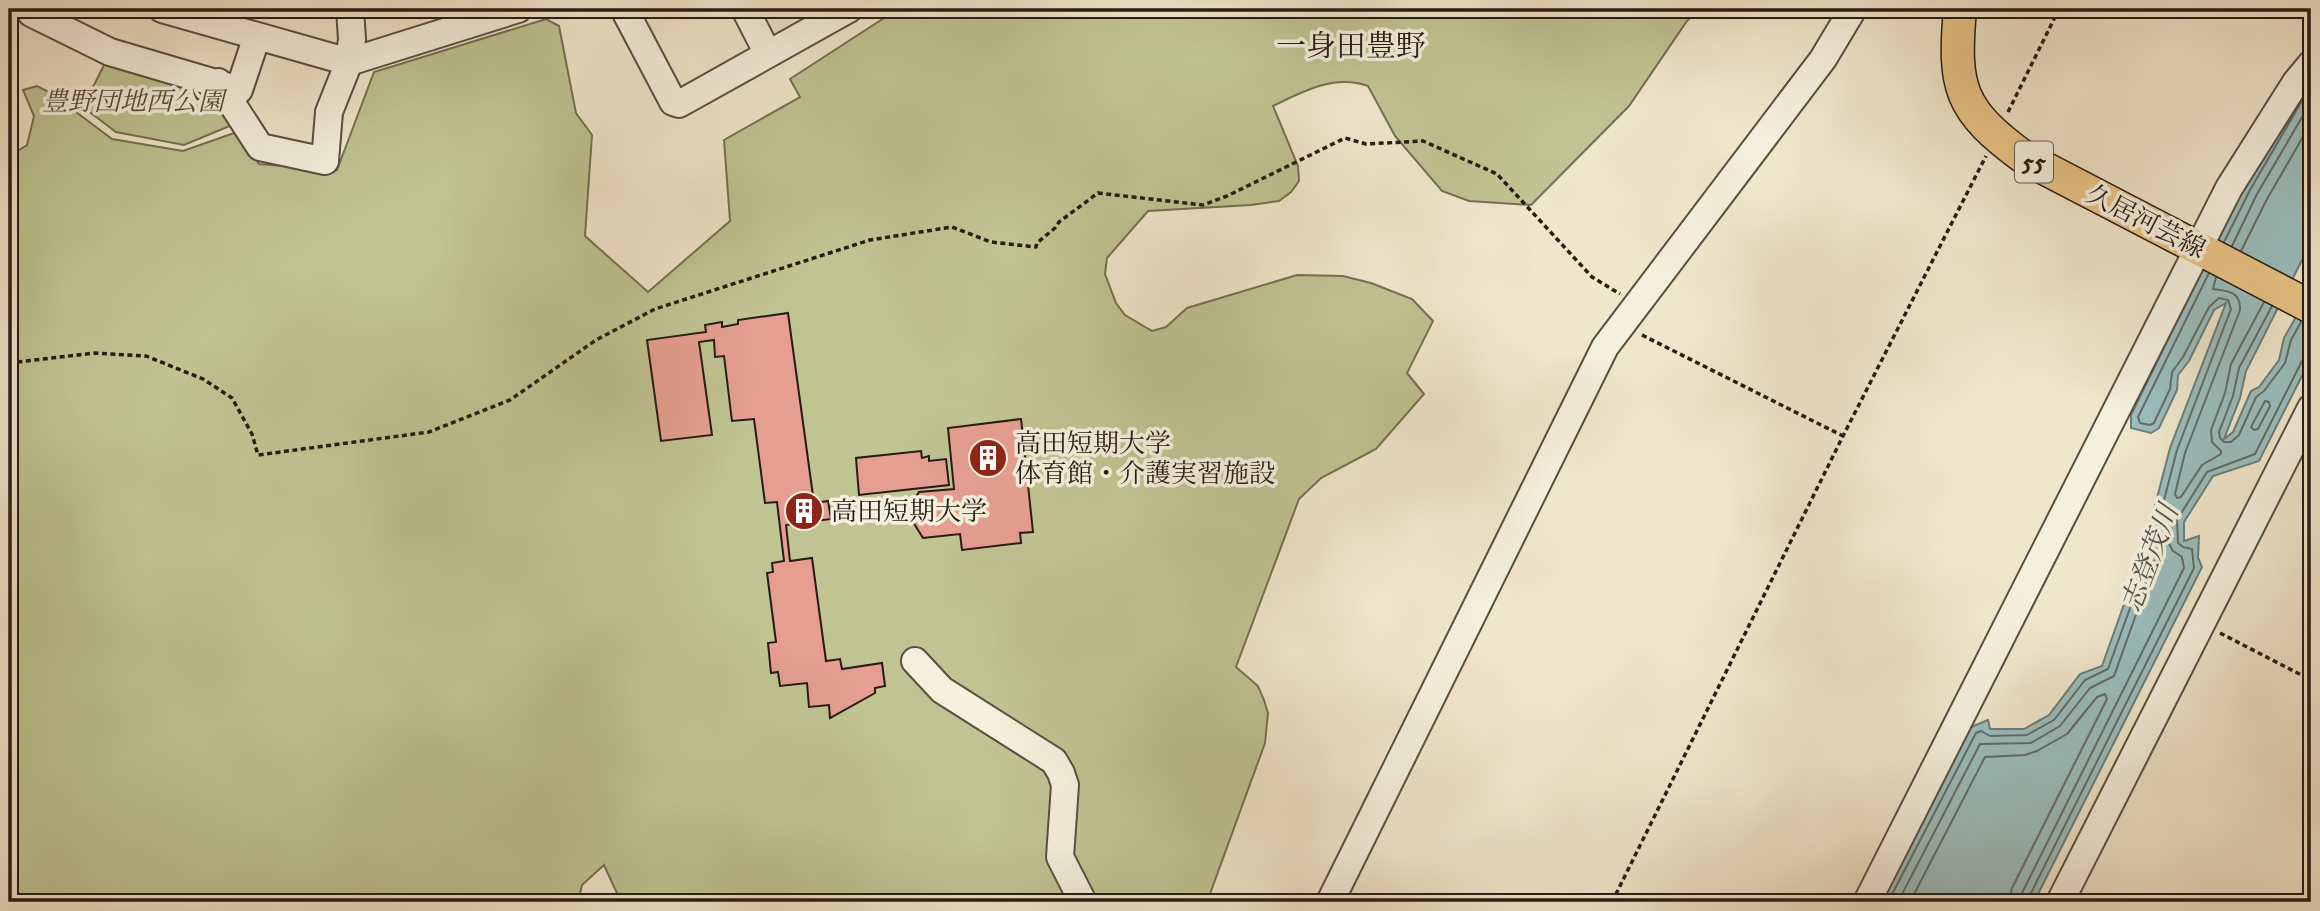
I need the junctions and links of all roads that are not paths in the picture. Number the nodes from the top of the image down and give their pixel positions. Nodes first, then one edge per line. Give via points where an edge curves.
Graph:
1 (29, 9) edge
2 (162, 9) edge
3 (350, 9) edge
4 (518, 9) edge
5 (624, 9) edge
6 (745, 9) edge
7 (849, 9) edge
8 (1853, 9) edge
9 (1960, 9) edge
10 (462, 18) edge
11 (251, 26) edge
12 (768, 54) junction
13 (349, 62) junction
14 (2311, 64) edge
15 (218, 82) junction
16 (2199, 248) junction
17 (2311, 307) edge
18 (2311, 408) edge
19 (915, 661) dead end
20 (1083, 902) edge
21 (1330, 902) edge
22 (1867, 902) edge
23 (2060, 902) edge

1 - 15 street via 110,52
2 - 11 street
3 - 13 street
4 - 10 street
5 - 12 street via 673,102 679,104
6 - 12 street
7 - 12 street
8 - 21 street via 1823,59 1605,347
9 - 16 main road, 久居河芸線 / 55 via 1957,72 1976,116 2025,158
10 - 13 street
11 - 13 street
11 - 15 street via 239,90
13 - 15 street via 329,112 326,161 260,148
14 - 16 street via 2229,188
16 - 17 main road, 久居河芸線 / 55
16 - 22 street
18 - 23 street
19 - 20 street via 942,690 1054,761 1065,785 1060,856

